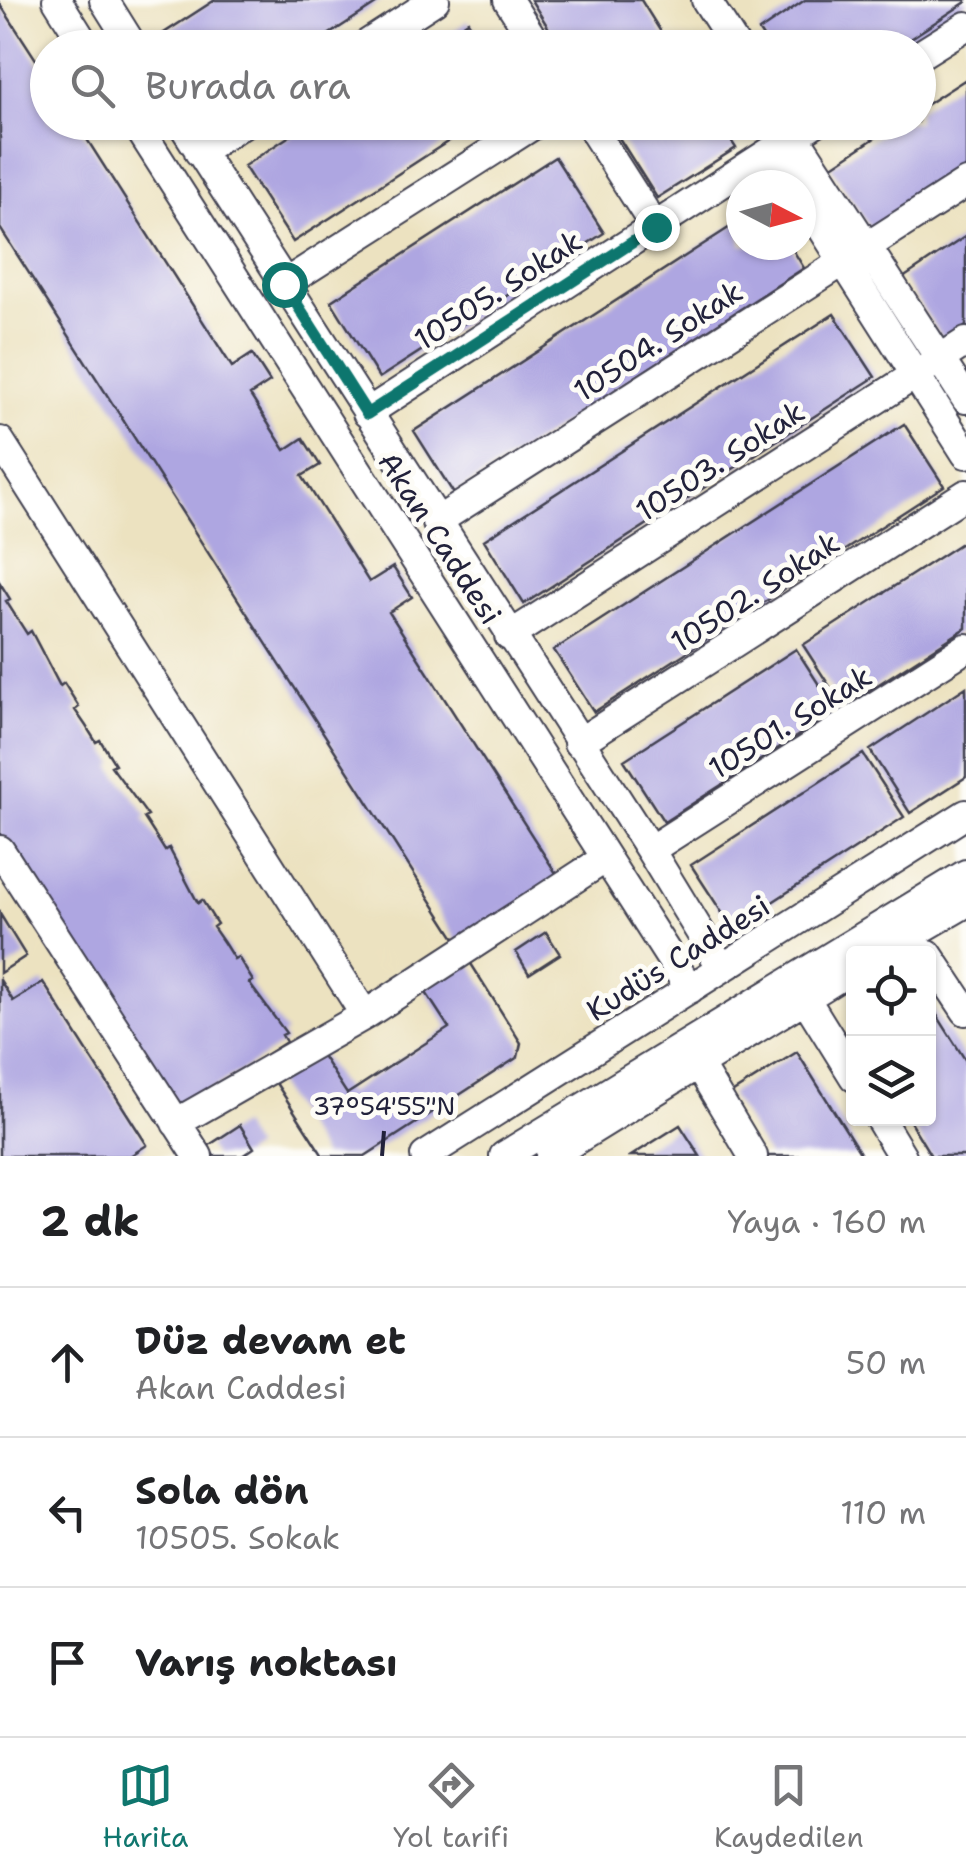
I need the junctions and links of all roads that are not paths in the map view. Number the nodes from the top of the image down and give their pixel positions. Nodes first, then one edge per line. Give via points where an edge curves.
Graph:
1 (57, 0) edge
2 (435, 0) edge
3 (508, 0) edge
4 (714, 3) edge
5 (115, 4) edge
6 (966, 26) edge
7 (76, 30) edge
8 (126, 30) edge
9 (389, 30) edge
10 (527, 30) edge
11 (728, 30) edge
12 (936, 45) edge
13 (147, 140) edge
14 (192, 140) edge
15 (217, 140) edge
16 (510, 140) edge
17 (600, 140) edge
18 (783, 140) edge
19 (793, 140) edge
20 (797, 140) edge
21 (199, 152) junction
22 (794, 170) edge
23 (966, 183) edge
24 (816, 211) edge
25 (656, 227) junction
26 (855, 254) junction
27 (284, 284) junction
28 (966, 342) edge
29 (940, 359) junction
30 (915, 374) junction
31 (966, 399) edge
32 (367, 414) junction
33 (3, 452) edge
34 (966, 454) edge
35 (966, 494) edge
36 (436, 522) junction
37 (509, 636) junction
38 (966, 648) edge
39 (578, 744) junction
40 (966, 814) edge
41 (0, 850) edge
42 (650, 850) junction
43 (606, 858) junction
44 (966, 874) edge
45 (966, 903) edge
46 (924, 946) edge
47 (936, 965) edge
48 (722, 968) junction
49 (846, 973) edge
50 (690, 989) junction
51 (805, 998) junction
52 (966, 1011) edge
53 (364, 1015) junction
54 (698, 1064) junction
55 (846, 1064) edge
56 (176, 1123) junction
57 (884, 1126) edge
58 (580, 1148) edge
59 (198, 1156) edge
60 (425, 1156) edge
61 (504, 1156) edge
62 (550, 1156) edge
63 (754, 1156) edge
64 (902, 1156) edge

1 - 7 street
2 - 9 street
3 - 10 street
4 - 11 street
5 - 8 street
6 - 12 street
13 - 43 street, Akan Caddesi
14 - 21 street, Akan Caddesi
15 - 21 street
16 - 27 street
17 - 25 street
18 - 25 street, 10505. Sokak
19 - 22 street
20 - 26 street
21 - 27 street, Akan Caddesi
23 - 26 street, 10504. Sokak
24 - 26 street
25 - 32 street, 10505. Sokak
26 - 29 street
26 - 30 street
26 - 36 street, 10504. Sokak
27 - 32 street, Akan Caddesi
28 - 29 street, 10503. Sokak
29 - 30 street, 10503. Sokak
29 - 31 street
30 - 34 street
30 - 37 street, 10503. Sokak
32 - 36 street, Akan Caddesi
33 - 53 street
35 - 39 street, 10502. Sokak
36 - 37 street, Akan Caddesi
37 - 39 street, Akan Caddesi
38 - 42 street, 10501. Sokak
39 - 42 street, Akan Caddesi
40 - 48 street, Kudüs Caddesi
41 - 56 street
42 - 48 street, Akan Caddesi
43 - 50 street, Akan Caddesi
43 - 53 street
44 - 61 street
45 - 46 street
47 - 52 street
48 - 50 street, Kudüs Caddesi
49 - 51 street
50 - 60 street, Kudüs Caddesi
51 - 54 street
51 - 55 street
53 - 56 street
54 - 58 street
54 - 63 street
56 - 59 street
57 - 64 street
58 - 62 street

